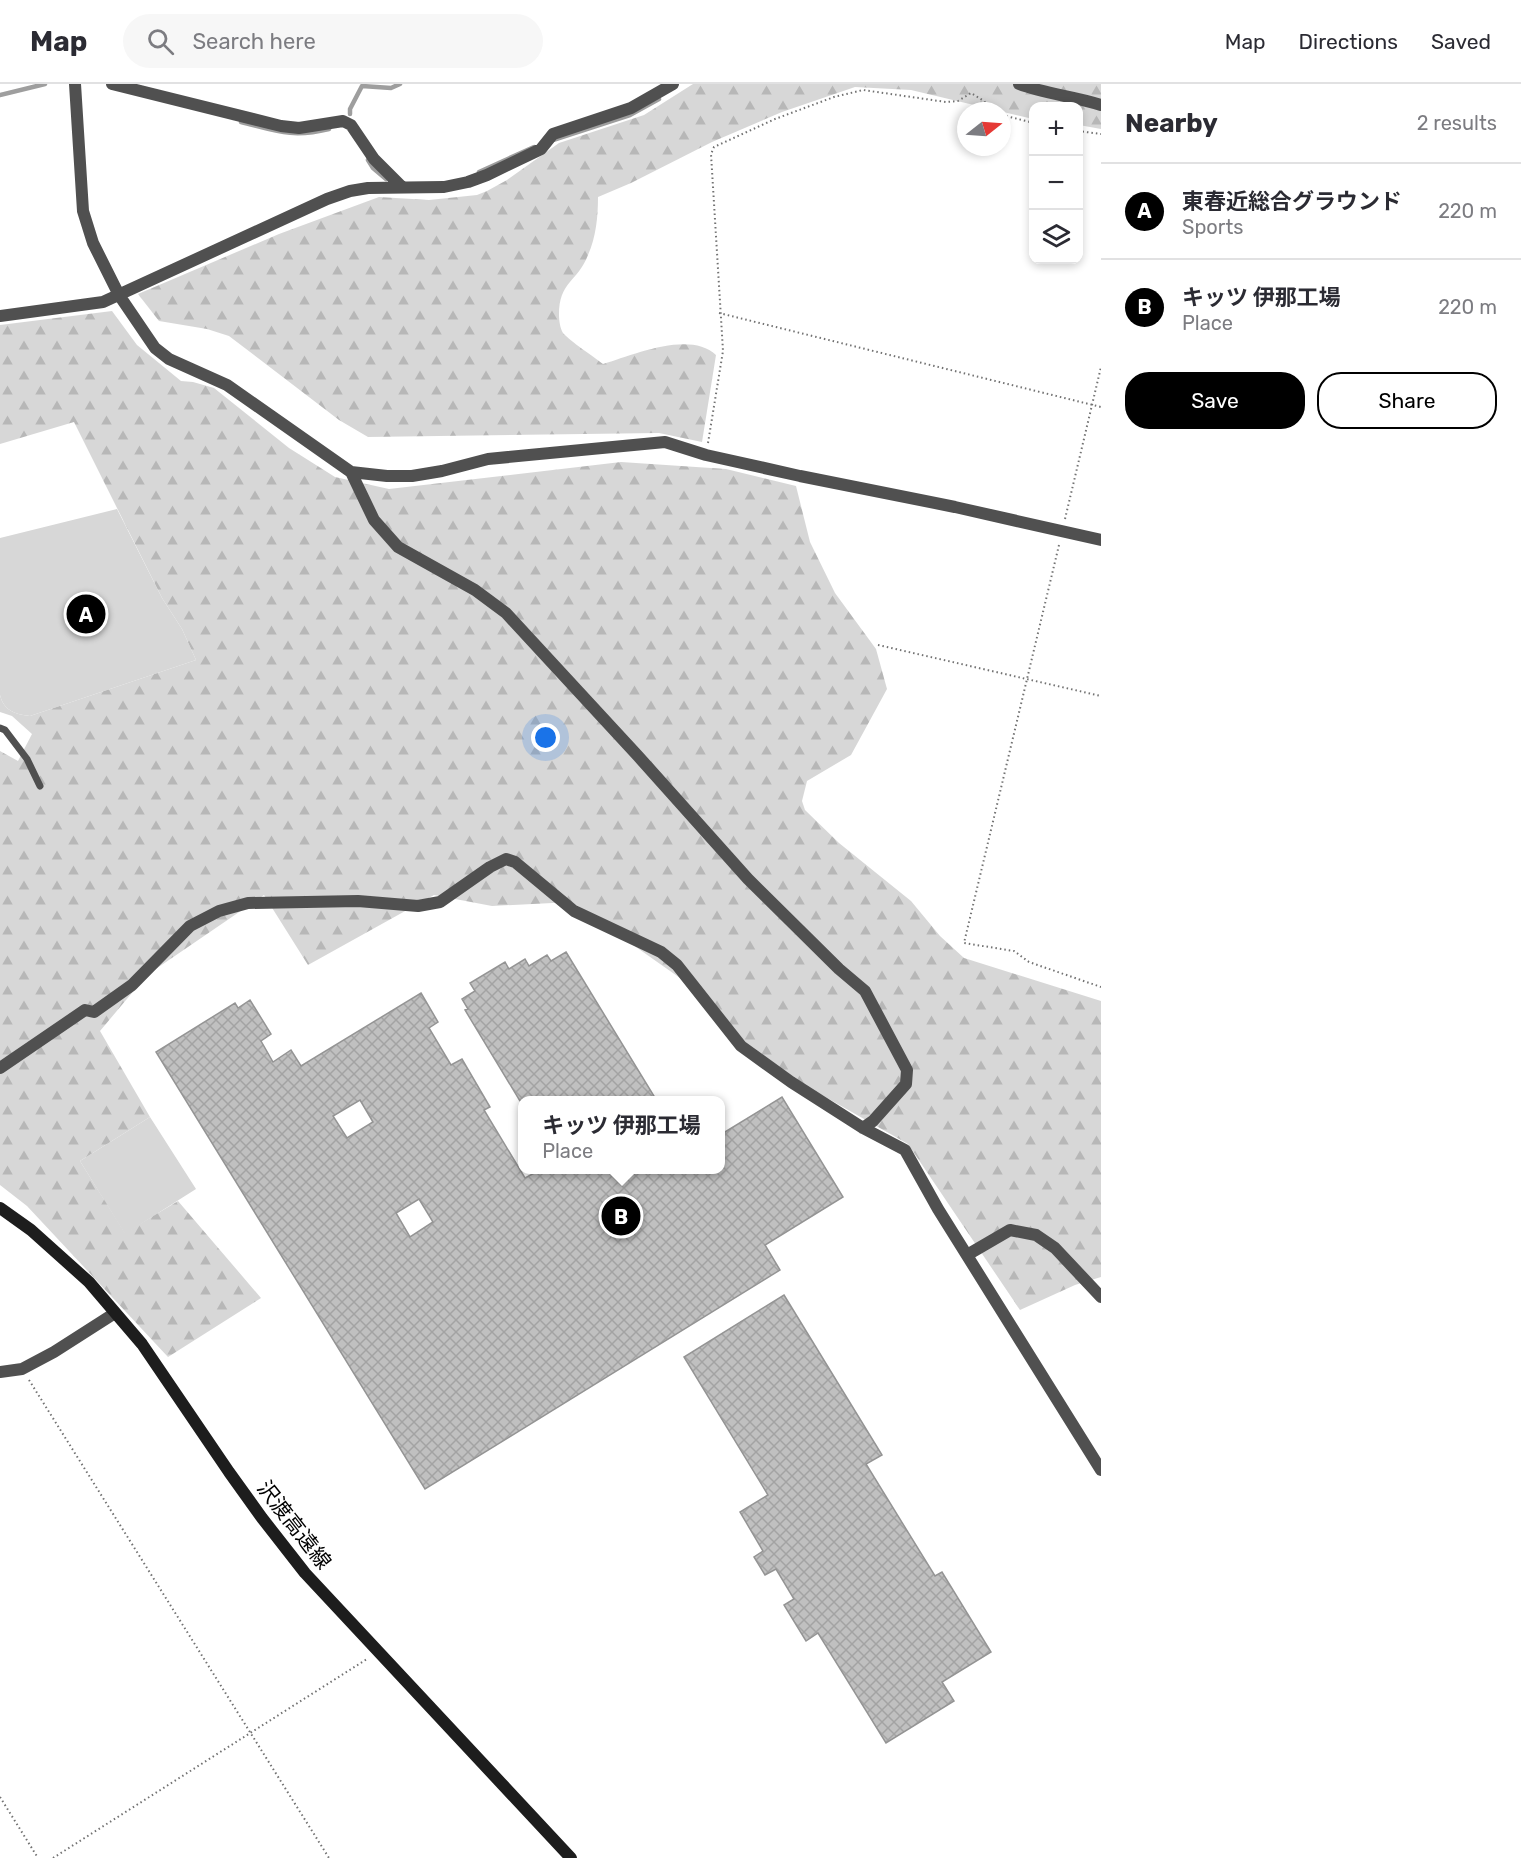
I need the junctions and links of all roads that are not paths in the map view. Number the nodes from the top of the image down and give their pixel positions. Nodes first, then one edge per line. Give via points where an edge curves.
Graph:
1 (75, 84) edge
2 (112, 84) edge
3 (673, 84) edge
4 (1019, 84) edge
5 (1101, 105) edge
6 (402, 187) junction
7 (119, 295) junction
8 (0, 316) edge
9 (351, 472) junction
10 (1101, 540) edge
11 (0, 729) edge
12 (40, 786) dead end
13 (0, 1068) edge
14 (863, 1128) junction
15 (0, 1208) edge
16 (967, 1255) junction
17 (1101, 1297) edge
18 (115, 1312) junction
19 (0, 1372) edge
20 (1101, 1470) edge
21 (571, 1858) edge

1 - 7 street via 83,211 93,243
2 - 6 street via 281,126 299,128 343,121 351,124 374,159
3 - 6 street via 631,108 553,134 540,149 487,176 444,187
4 - 5 street
6 - 7 street via 368,188 327,199
7 - 8 street via 103,302
7 - 9 street via 155,348 169,359 227,385
9 - 10 street via 412,476 488,459 665,442 706,455
9 - 14 street via 374,520 398,546 475,590 506,613 748,879 865,991 907,1070 906,1084
11 - 12 lane via 5,730 27,759
13 - 14 street via 85,1010 94,1012 132,985 190,926 219,911 248,903 358,901 418,906 440,902 506,859 515,862 574,911 661,952 677,965 741,1046
14 - 16 street via 905,1150
15 - 18 main road, 沢渡高遠線 via 89,1282
16 - 17 street via 1010,1230 1036,1235 1055,1248
16 - 20 street
18 - 19 street via 22,1369
18 - 21 main road, 沢渡高遠線 via 305,1573

